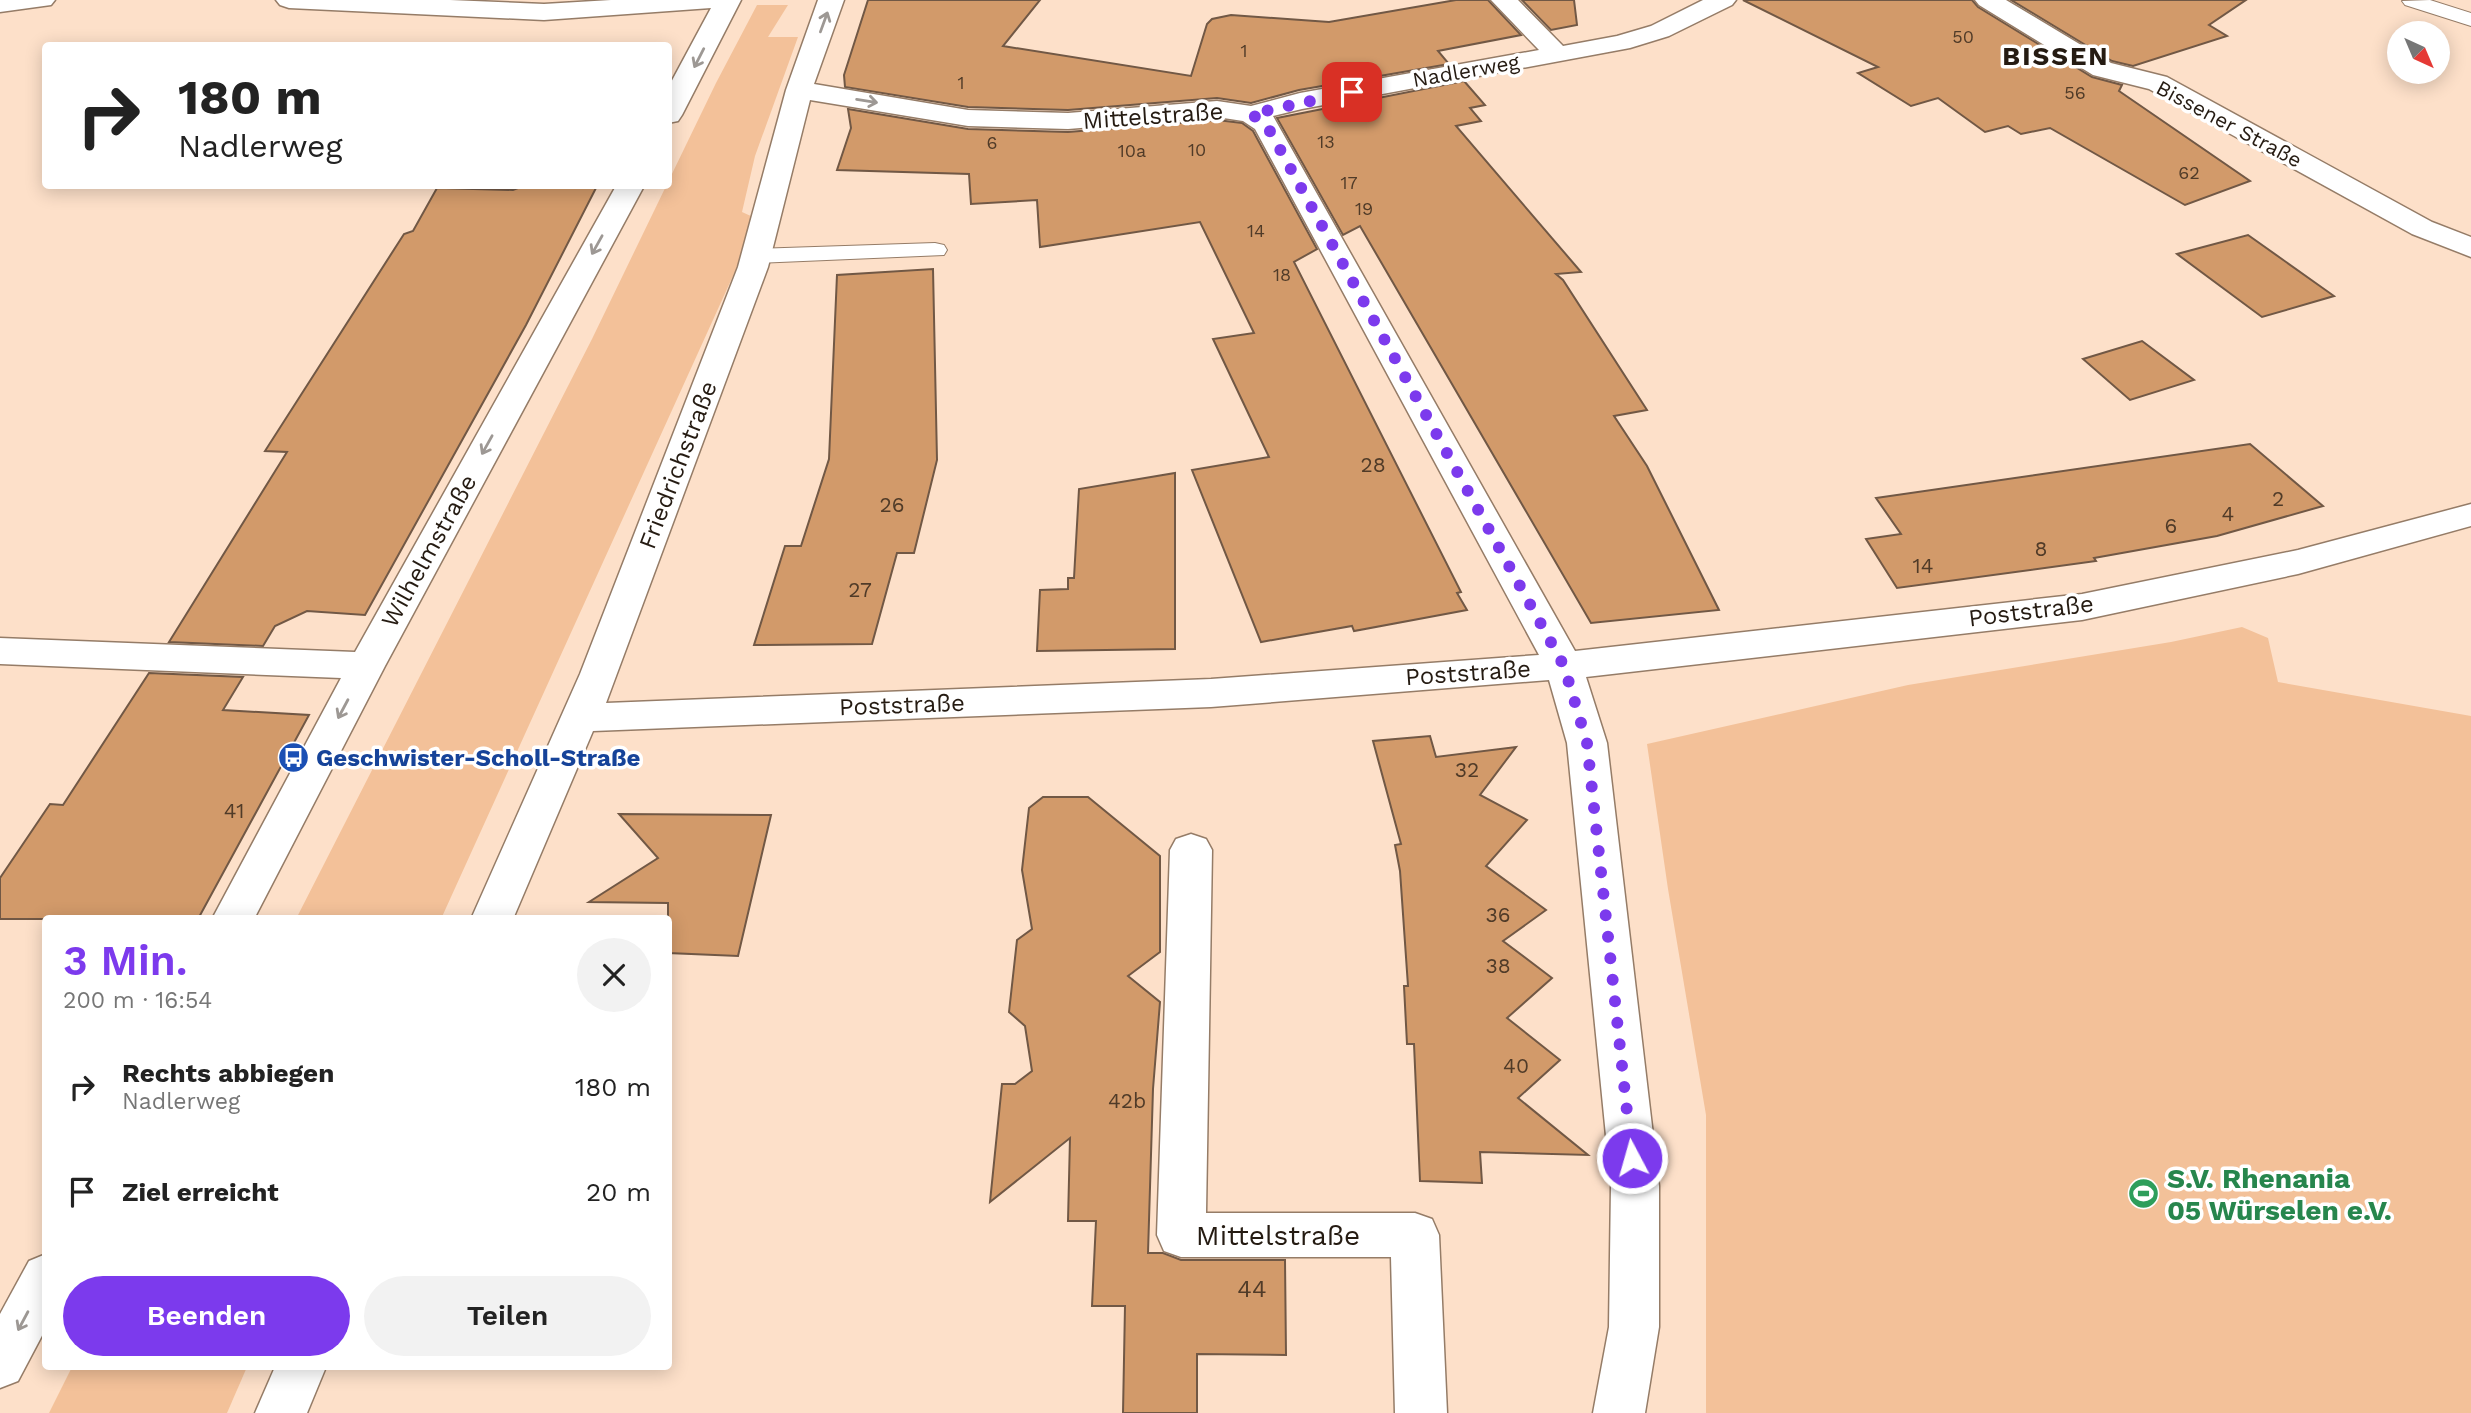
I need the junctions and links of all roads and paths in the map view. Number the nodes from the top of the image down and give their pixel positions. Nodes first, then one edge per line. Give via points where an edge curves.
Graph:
1 (42, 0) edge
2 (289, 0) edge
3 (726, 0) edge
4 (831, 0) edge
5 (1504, 0) edge
6 (1723, 0) edge
7 (1988, 0) edge
8 (2412, 1) edge
9 (0, 4) edge
10 (2471, 20) edge
11 (1557, 54) junction
12 (799, 90) junction
13 (672, 107) edge
14 (1251, 114) junction
15 (627, 189) edge
16 (2471, 248) edge
17 (935, 250) dead end
18 (756, 256) junction
19 (2471, 515) edge
20 (0, 650) edge
21 (366, 666) junction
22 (1564, 666) junction
23 (578, 718) junction
24 (1191, 850) dead end
25 (235, 915) edge
26 (494, 915) edge
27 (42, 1285) edge
28 (0, 1364) edge
29 (300, 1370) edge
30 (281, 1413) edge
31 (1421, 1413) edge
32 (1619, 1413) edge

1 - 9 street
2 - 3 street via 544,12
3 -> 13 street
12 -> 4 street, Friedrichstraße
5 - 11 street, Nadlerweg
6 - 11 street, Nadlerweg via 1660,31
7 - 16 street, Bissener Straße via 2102,69 2158,83 2422,228
8 - 10 lane
11 - 14 street, Nadlerweg
12 -> 14 street, Mittelstraße via 968,118 1068,121 1217,109
12 - 18 street, Friedrichstraße
14 - 22 street, Mittelstraße via 1266,124
15 -> 21 street, Wilhelmstraße
17 - 18 lane
18 - 23 street, Friedrichstraße via 599,674
19 - 22 street, Poststraße via 2298,562 2082,607
20 - 21 street
21 -> 25 street, Wilhelmstraße
22 - 23 street, Poststraße via 1211,694
22 - 32 street, Mittelstraße via 1587,743 1635,1186 1634,1327
23 - 26 street, Friedrichstraße
24 - 31 street, Mittelstraße via 1181,1235 1415,1235
27 -> 28 street
29 - 30 street

